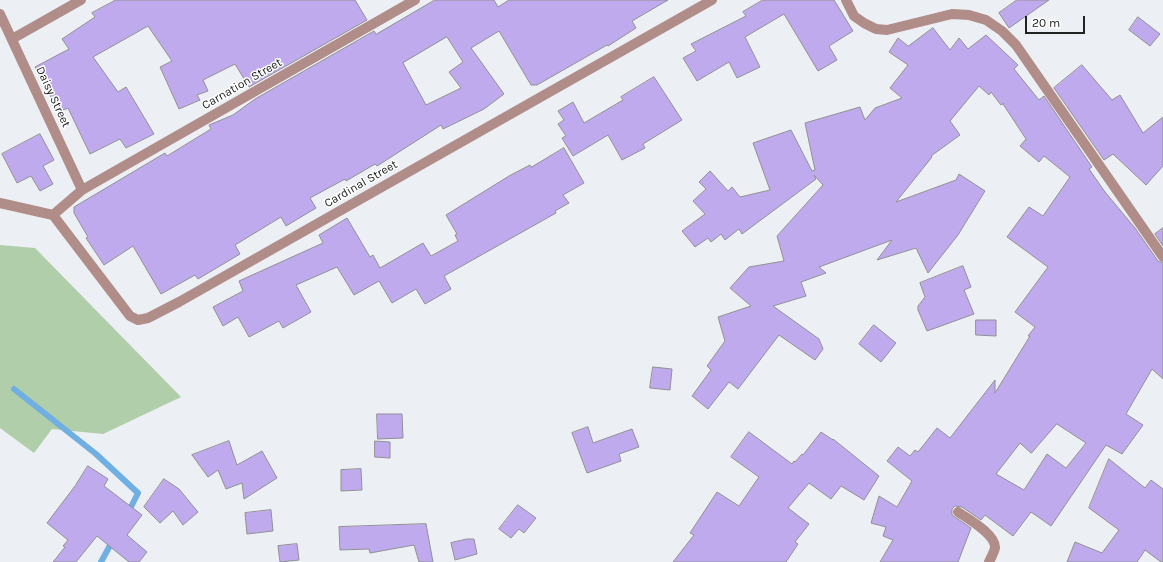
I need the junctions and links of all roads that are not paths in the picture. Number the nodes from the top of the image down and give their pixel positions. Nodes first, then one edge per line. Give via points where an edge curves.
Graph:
1 (81, 0) edge
2 (415, 0) edge
3 (712, 0) edge
4 (846, 0) edge
5 (0, 14) edge
6 (12, 39) junction
7 (82, 190) junction
8 (0, 203) edge
9 (52, 215) junction
10 (1163, 257) edge
11 (958, 512) dead end
12 (989, 562) edge

1 - 6 street
2 - 7 street, Carnation Street
3 - 9 street, Cardinal Street via 148,318 138,320 130,316
4 - 10 street via 854,16 876,29 887,30 952,14 970,14 986,20 1002,31 1016,45
5 - 6 street, Daisy Street
6 - 7 street, Daisy Street
7 - 9 street, Carnation Street
8 - 9 street
11 - 12 street via 994,540 995,548

